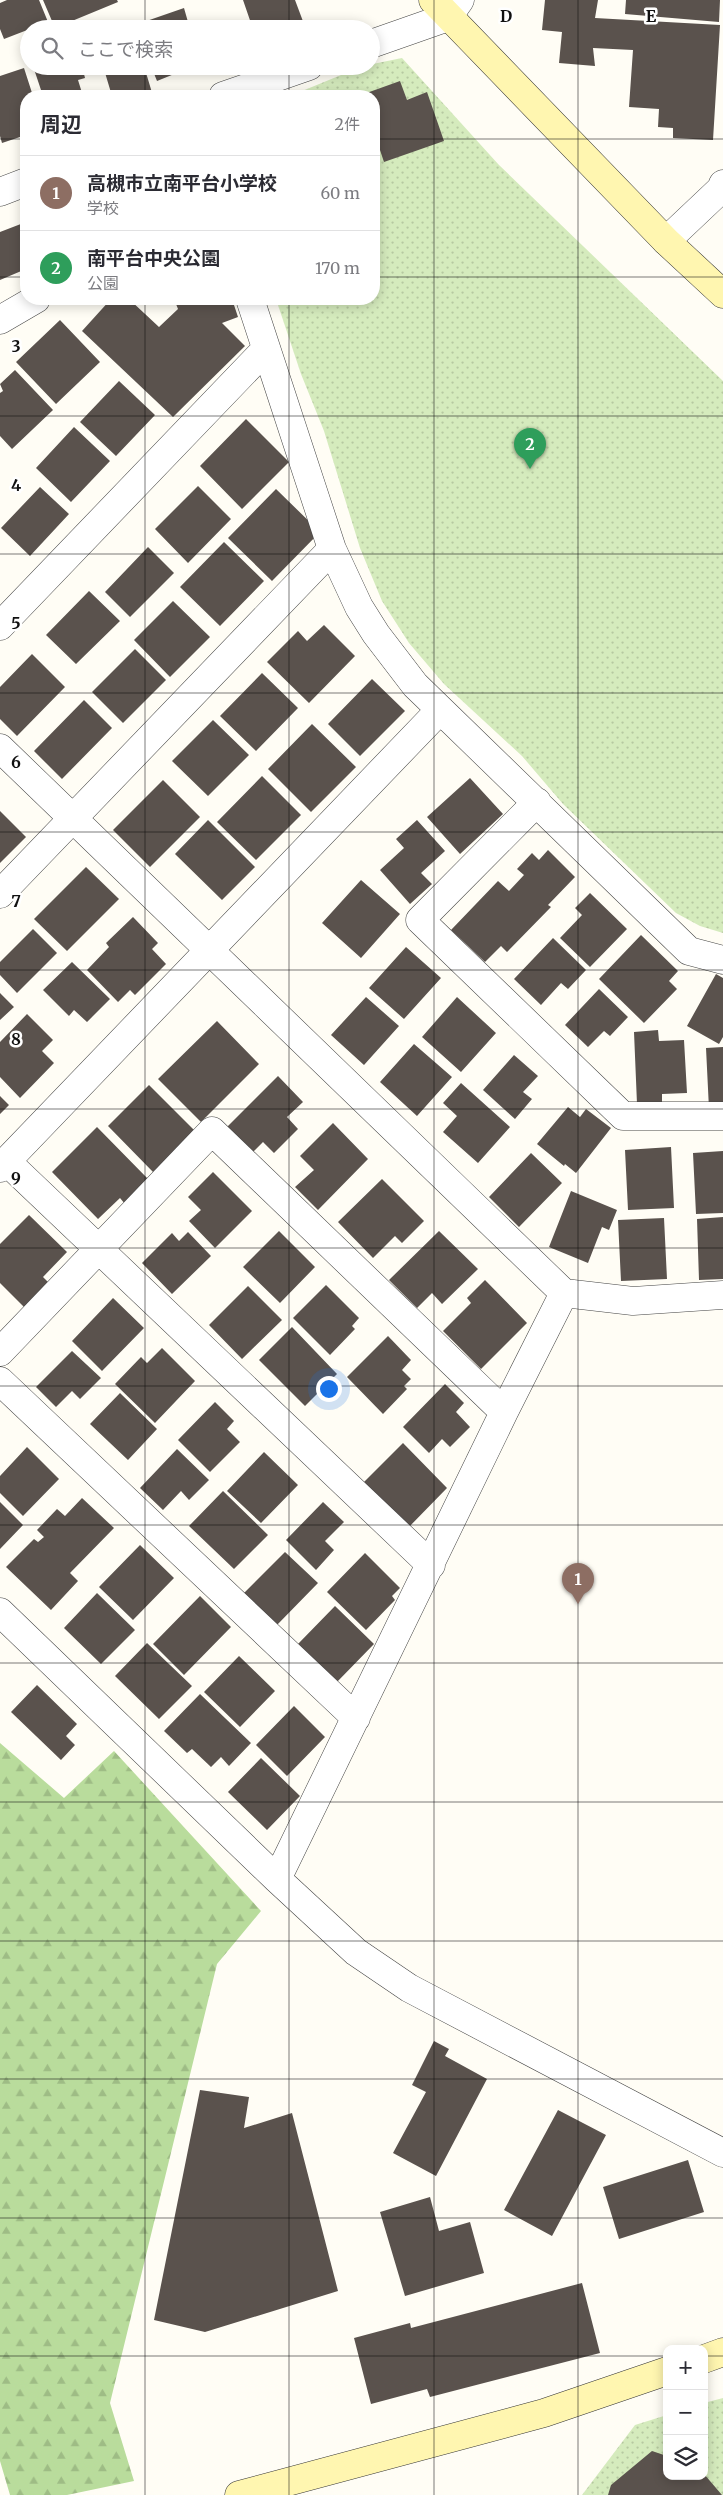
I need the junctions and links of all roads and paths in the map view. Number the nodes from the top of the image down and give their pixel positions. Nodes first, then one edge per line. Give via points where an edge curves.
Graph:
1 (447, 6) edge
2 (380, 40) edge
3 (282, 75) edge
4 (240, 90) edge
5 (20, 184) edge
6 (723, 184) edge
7 (0, 192) edge
8 (666, 241) junction
9 (723, 294) edge
10 (26, 305) edge
11 (252, 305) edge
12 (0, 320) edge
13 (266, 350) junction
14 (332, 549) junction
15 (0, 626) edge
16 (440, 710) junction
17 (0, 748) edge
18 (537, 802) junction
19 (73, 818) junction
20 (0, 894) edge
21 (209, 950) junction
22 (723, 960) edge
23 (723, 1116) edge
24 (3, 1164) edge
25 (98, 1249) junction
26 (564, 1293) junction
27 (723, 1295) edge
28 (0, 1352) edge
29 (0, 1381) edge
30 (504, 1412) junction
31 (431, 1565) junction
32 (0, 1612) edge
33 (356, 1718) junction
34 (276, 1879) junction
35 (723, 2153) edge
36 (723, 2352) edge
37 (708, 2358) edge
38 (663, 2372) edge
39 (239, 2495) edge

1 - 2 street
1 - 8 street
3 - 4 street
5 - 7 street
6 - 8 street
8 - 9 street
10 - 12 street
11 - 13 street
13 - 14 street
13 - 15 street
14 - 16 street via 359,608 376,634 400,667
14 - 19 street
16 - 18 street
16 - 21 street
17 - 19 street
18 - 22 street via 689,951
18 - 23 street via 420,920 623,1116
19 - 20 street
19 - 21 street
21 - 24 street
21 - 26 street
24 - 25 street
25 - 28 street
25 - 30 street via 212,1130
25 - 31 street
26 - 27 street via 633,1301
26 - 30 street
29 - 33 street
30 - 31 street
31 - 33 street
32 - 34 street
33 - 34 street
34 - 35 street via 356,1952 409,1988
36 - 37 street
38 - 39 street via 544,2412

